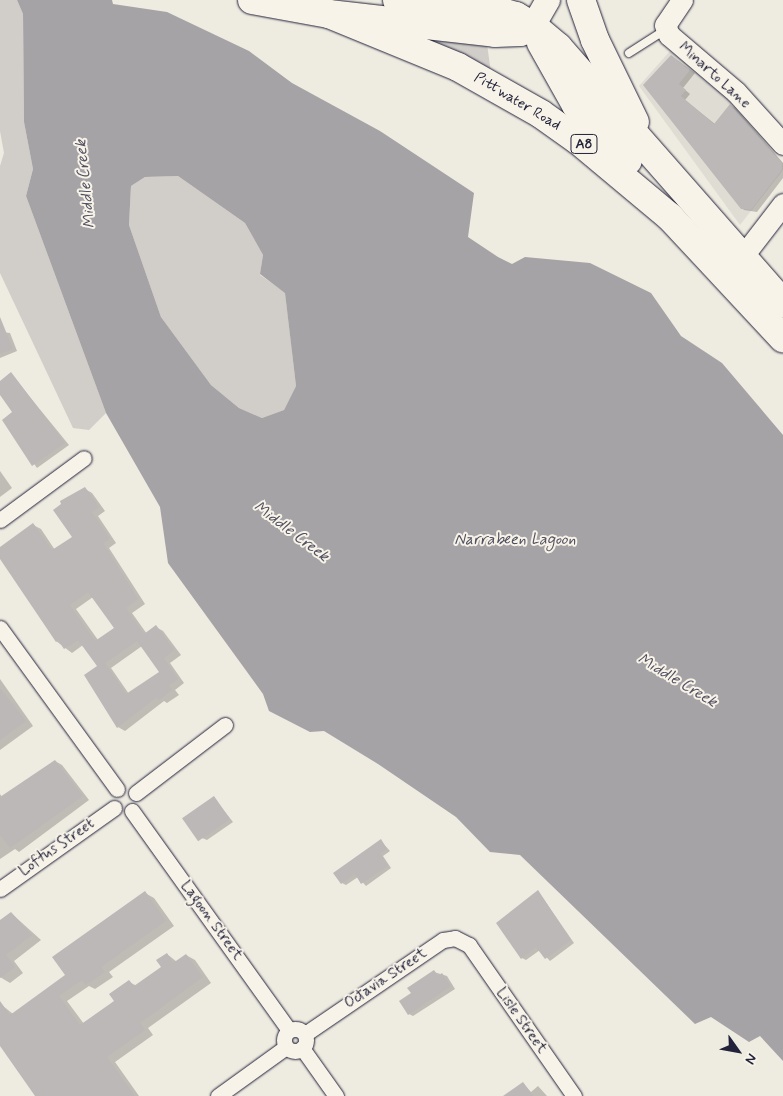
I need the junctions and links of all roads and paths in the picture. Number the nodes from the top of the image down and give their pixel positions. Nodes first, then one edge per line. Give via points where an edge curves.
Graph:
1 (252, 0) edge
2 (397, 0) edge
3 (548, 0) edge
4 (580, 0) edge
5 (682, 0) edge
6 (531, 13) edge
7 (329, 14) junction
8 (666, 30) junction
9 (629, 53) dead end
10 (783, 144) edge
11 (649, 150) junction
12 (783, 204) edge
13 (670, 217) junction
14 (742, 257) junction
15 (783, 302) edge
16 (783, 338) edge
17 (84, 458) dead end
18 (0, 520) edge
19 (0, 628) edge
20 (226, 725) dead end
21 (117, 789) junction
22 (136, 792) junction
23 (114, 808) junction
24 (132, 811) junction
25 (0, 889) edge
26 (468, 945) joint
27 (289, 1030) junction
28 (303, 1041) junction
29 (286, 1047) junction
30 (218, 1096) edge
31 (336, 1096) edge
32 (574, 1096) edge

1 - 7 highway, Pittwater Road / A8
2 - 6 highway via 498,11 516,16
3 - 6 main road
4 - 11 highway via 595,40
5 - 8 street via 668,18
6 - 7 highway, Pittwater Road / A8 via 520,32 505,34
6 - 11 highway
6 - 13 highway via 560,80 576,105 648,181
7 - 13 highway, Pittwater Road / A8 via 442,59 541,114 620,172
8 - 9 lane
8 - 10 street, Minarto Lane via 736,92
11 - 14 highway
12 - 14 street
13 - 16 highway, Pittwater Road / A8
14 - 15 highway
17 - 18 street
19 - 21 street
20 - 22 street
21 - 22 street via 127,787
21 - 23 street via 112,798
22 - 24 street via 138,803
23 - 24 street via 122,814
23 - 25 street, Loftus Street
24 - 27 street, Lagoon Street
26 - 28 street, Octavia Street via 455,938 443,940
26 - 32 street, Lisle Street
27 - 28 street via 298,1029
27 - 29 street via 284,1037
28 - 29 street via 295,1051
28 - 31 street
29 - 30 street

